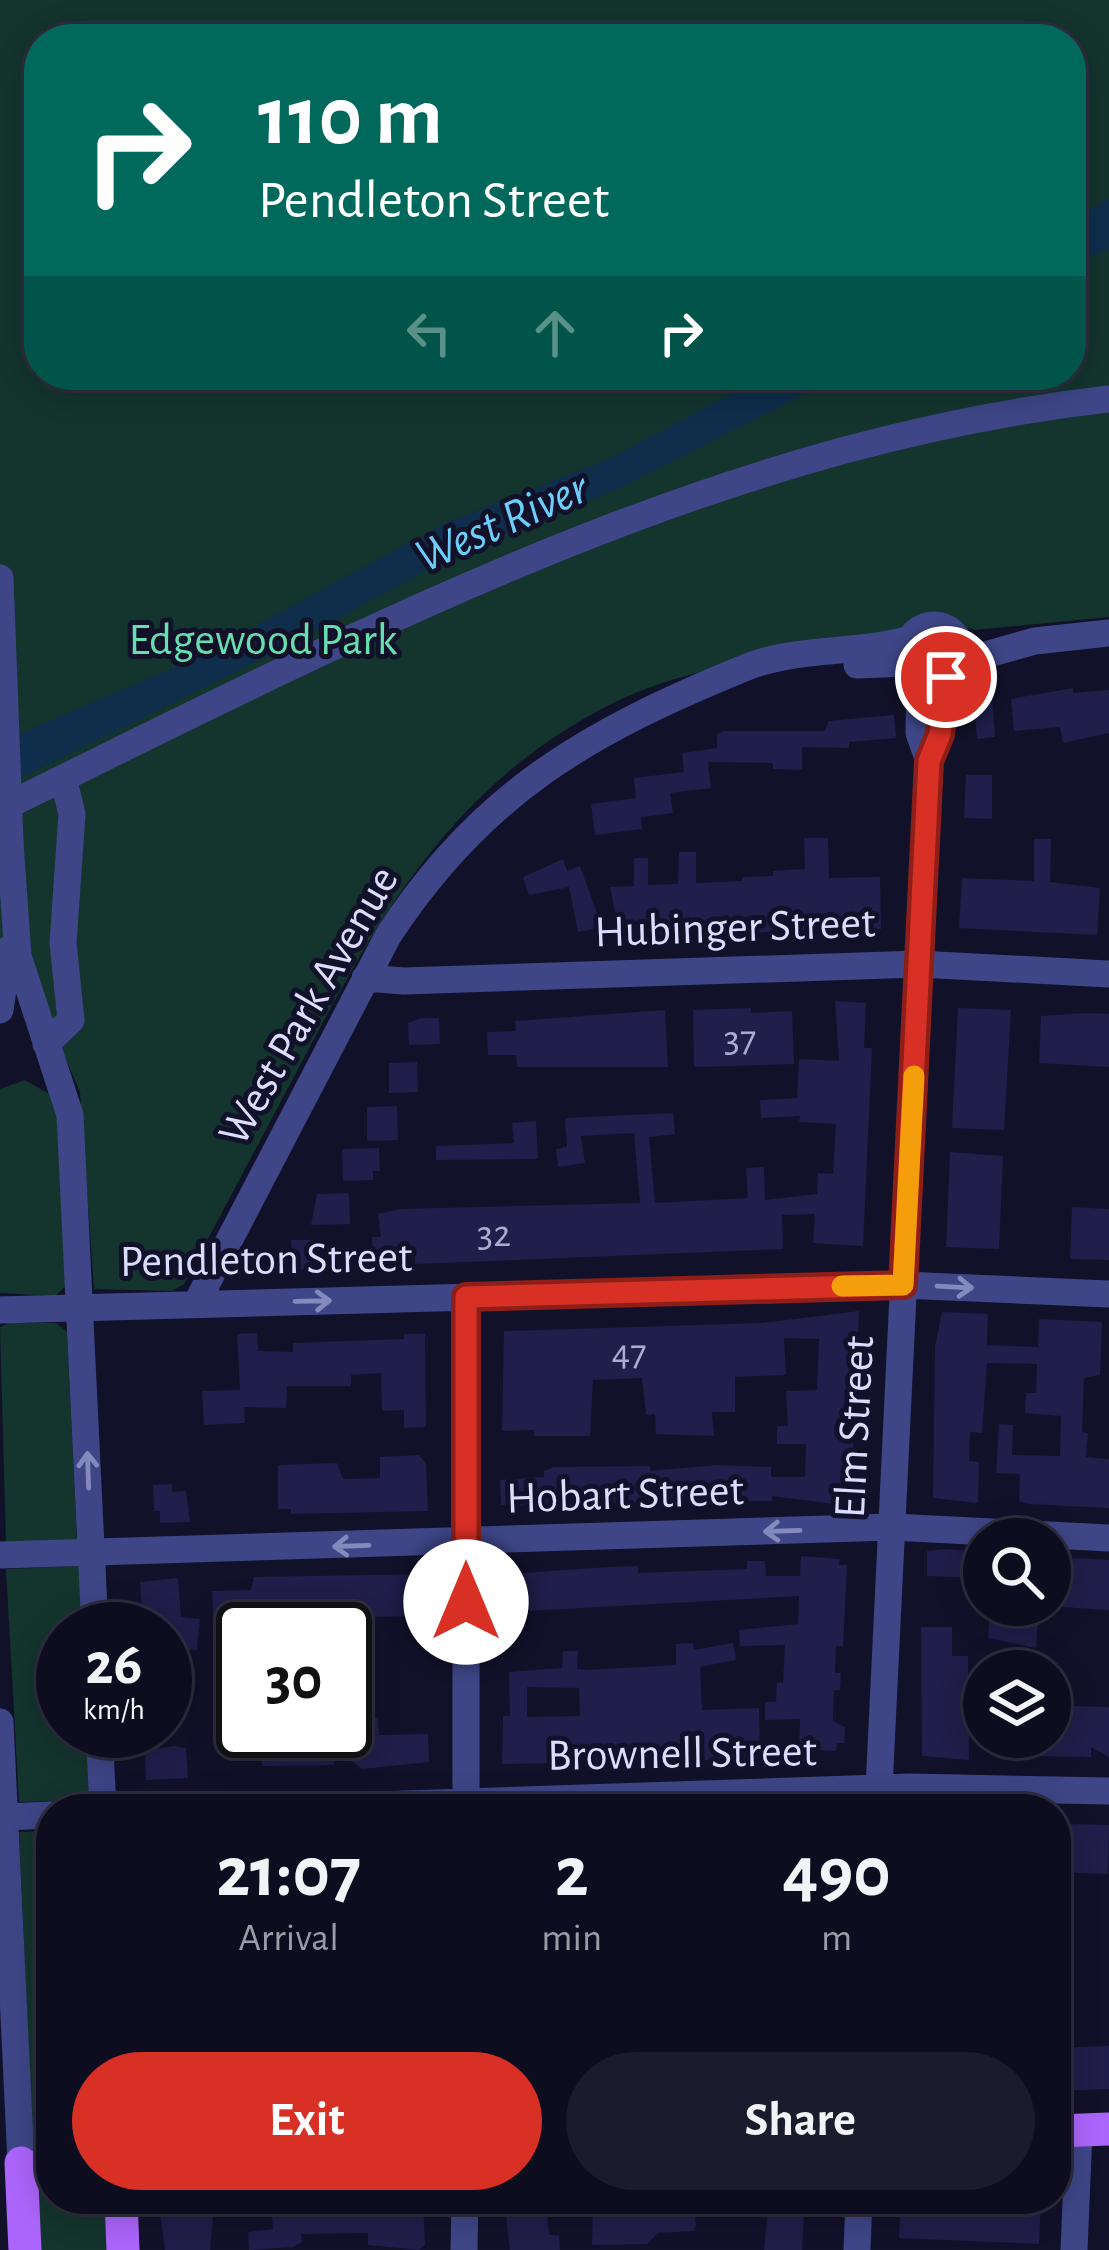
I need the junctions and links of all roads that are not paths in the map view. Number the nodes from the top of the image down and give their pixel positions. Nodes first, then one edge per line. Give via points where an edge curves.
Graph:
1 (1109, 399) edge
2 (0, 578) edge
3 (1109, 634) edge
4 (933, 659) junction
5 (63, 778) junction
6 (0, 809) edge
7 (10, 843) junction
8 (919, 964) junction
9 (1109, 974) edge
10 (365, 978) junction
11 (0, 1010) edge
12 (46, 1044) junction
13 (903, 1285) junction
14 (1109, 1294) edge
15 (466, 1297) junction
16 (196, 1304) junction
17 (81, 1307) junction
18 (0, 1310) edge
19 (892, 1527) junction
20 (1109, 1538) edge
21 (466, 1542) junction
22 (92, 1553) junction
23 (0, 1555) edge
24 (94, 1602) edge
25 (0, 1722) edge
26 (100, 1758) edge
27 (1109, 1791) edge
28 (102, 1794) edge
29 (466, 1794) edge
30 (879, 1794) edge
31 (1023, 1794) edge
32 (36, 1816) edge
33 (4, 1817) junction
34 (1081, 2130) edge
35 (24, 2163) edge
36 (122, 2214) edge
37 (464, 2214) edge
38 (858, 2214) edge
39 (25, 2250) edge
40 (123, 2250) edge
41 (464, 2250) edge
42 (857, 2250) edge
43 (1074, 2250) edge

1 - 5 street via 862,447 651,514 441,598
2 - 7 street, bridge
3 - 4 street, West Park Avenue
4 - 8 street, Elm Street via 919,733 929,761
4 - 10 street, West Park Avenue via 765,663 615,723 513,790 415,894
5 - 6 street
5 - 12 street via 72,814 63,943 71,1020
7 - 11 street
7 - 12 street via 18,956
8 - 9 street, Hubinger Street
8 - 10 street, Hubinger Street
8 - 13 street, Elm Street
10 - 16 street, West Park Avenue
12 - 17 street via 70,1115
13 -> 14 street, Pendleton Street
13 - 15 street, Pendleton Street
13 - 19 street, Elm Street
16 -> 15 street, Pendleton Street
15 - 21 street
16 - 17 street, Pendleton Street
17 - 18 street, Pendleton Street
22 -> 17 street
19 - 20 street, Hobart Street
19 -> 21 street, Hobart Street
19 - 30 street, Elm Street
21 -> 22 street, Hobart Street
21 - 29 street
22 - 23 street, Hobart Street
22 - 24 street
25 - 33 street
26 - 28 street
27 - 31 street, Brownell Street
32 - 33 street
33 - 35 street
34 - 43 street
35 - 39 main road
36 - 40 main road
37 - 41 street
38 - 42 street

